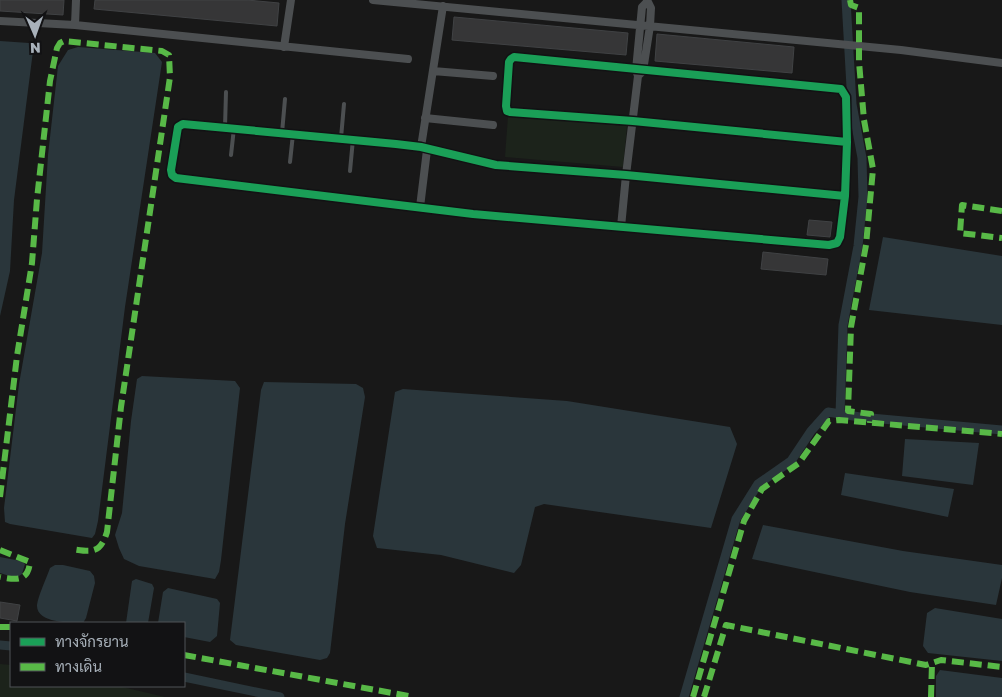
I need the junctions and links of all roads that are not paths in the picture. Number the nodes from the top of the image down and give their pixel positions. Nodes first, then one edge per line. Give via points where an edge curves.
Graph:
1 (76, 0) edge
2 (291, 0) edge
3 (373, 0) edge
4 (647, 1) edge
5 (443, 6) junction
6 (0, 21) edge
7 (75, 25) junction
8 (640, 25) junction
9 (650, 26) junction
10 (284, 47) junction
11 (408, 60) dead end
12 (1002, 63) edge
13 (433, 71) junction
14 (639, 72) junction
15 (493, 76) dead end
16 (226, 92) dead end
17 (285, 99) dead end
18 (344, 104) dead end
19 (425, 118) junction
20 (633, 121) junction
21 (493, 125) dead end
22 (225, 128) junction
23 (234, 128) junction
24 (282, 133) junction
25 (293, 134) junction
26 (341, 138) junction
27 (353, 139) junction
28 (846, 142) junction
29 (424, 149) junction
30 (231, 155) dead end
31 (290, 162) dead end
32 (350, 171) dead end
33 (626, 175) junction
34 (845, 196) junction
35 (420, 207) junction
36 (621, 227) junction

1 - 7 street
2 - 10 street
3 - 5 street
4 - 8 street via 642,7
4 - 9 street via 651,8
5 - 8 street
5 - 13 street
6 - 7 street
7 - 10 street
8 - 9 street
8 - 14 street
9 - 12 street
9 - 14 street
10 - 11 street
13 - 15 street
13 - 19 street
14 - 20 street
14 - 20 street via 514,57 509,62 507,111
14 - 28 street via 841,89 846,97
16 - 22 lane
17 - 24 lane
18 - 26 lane
19 - 21 street
19 - 29 street
20 - 28 street
20 - 33 street
22 - 23 street
22 - 35 street via 180,124 172,175
23 - 24 street
23 - 30 lane
24 - 25 street
25 - 26 street
25 - 31 lane
26 - 27 street
27 - 29 street
27 - 32 lane
28 - 34 street
29 - 33 street via 496,165
29 - 35 street
33 - 34 street
33 - 36 street
34 - 36 street via 840,237 837,243 829,245
35 - 36 street

